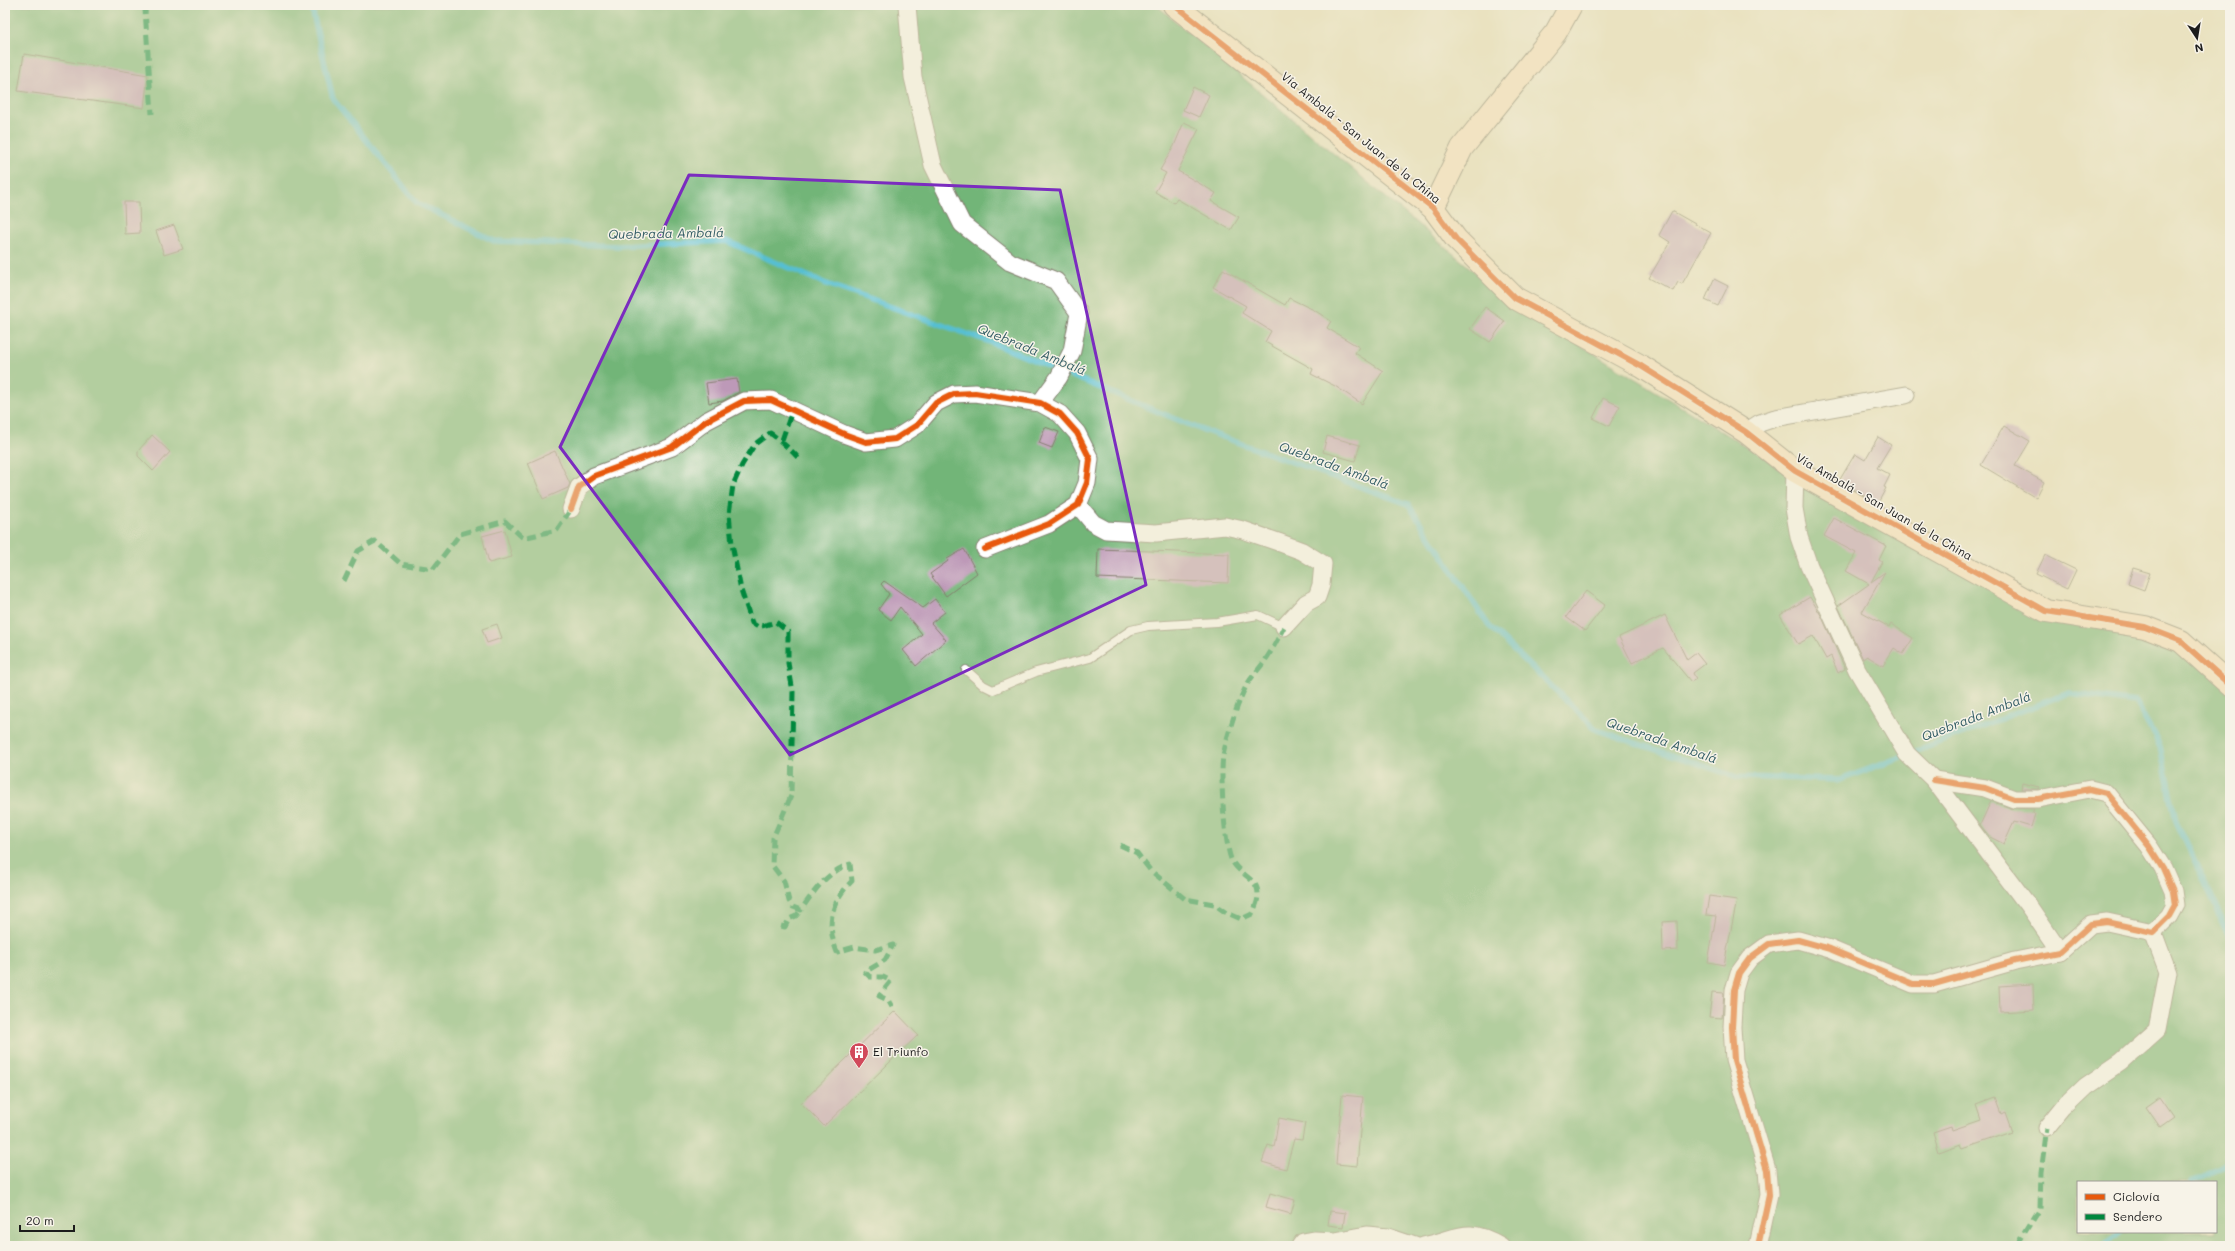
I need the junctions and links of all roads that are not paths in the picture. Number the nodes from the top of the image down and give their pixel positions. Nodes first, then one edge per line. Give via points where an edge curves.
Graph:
1 (907, 5) edge
2 (1174, 5) edge
3 (1571, 5) edge
4 (1433, 208) junction
5 (1906, 395) dead end
6 (1040, 403) junction
7 (1746, 432) junction
8 (1794, 471) junction
9 (1078, 505) junction
10 (571, 509) dead end
11 (985, 549) dead end
12 (1284, 627) joint
13 (966, 670) dead end
14 (2230, 685) edge
15 (1934, 780) junction
16 (2153, 932) junction
17 (2060, 952) junction
18 (2046, 1128) dead end
19 (1300, 1246) edge
20 (1415, 1246) edge
21 (1423, 1246) edge
22 (1501, 1246) edge
23 (1758, 1246) edge

1 - 6 street via 913,77 933,165 962,224 1010,262 1056,281 1078,313 1072,351 1059,377
2 - 4 street, Vía Ambalá - San Juan de la China
3 - 4 street via 1556,32 1462,148
4 - 7 street, Vía Ambalá - San Juan de la China via 1456,240 1515,298 1641,366
5 - 7 street via 1775,418 1760,423
6 - 9 street via 1060,414 1077,433 1090,459 1087,483
6 - 10 street via 975,393 954,394 936,403 917,425 895,439 866,442 770,400 744,401 706,421 672,447 594,476 579,487
7 - 8 street, Vía Ambalá - San Juan de la China
8 - 14 street, Vía Ambalá - San Juan de la China via 2046,611 2145,627 2181,641
8 - 15 street via 1794,508 1799,537 1809,566 1857,670 1907,754
9 - 11 street via 1049,524
9 - 12 street via 1093,523 1106,530 1156,533 1225,526 1302,551 1323,564 1321,585 1316,597 1306,603
12 - 13 lane via 1258,615 1217,622 1148,626 1131,630 1090,658 1036,672 993,690
15 - 16 street via 1985,788 2014,799 2038,799 2090,789 2106,793 2149,846 2173,891 2175,906
15 - 17 street
16 - 17 street via 2107,922 2090,924
16 - 18 street via 2168,972 2157,1030 2121,1062 2086,1086
17 - 23 street via 2015,961 1934,984 1913,984 1830,949 1798,940 1769,944 1750,958 1739,973 1734,990 1732,1027 1734,1060 1767,1170 1769,1195
19 - 20 street via 1303,1242 1314,1240 1335,1241 1367,1235 1388,1237
21 - 22 street via 1465,1233 1485,1237

